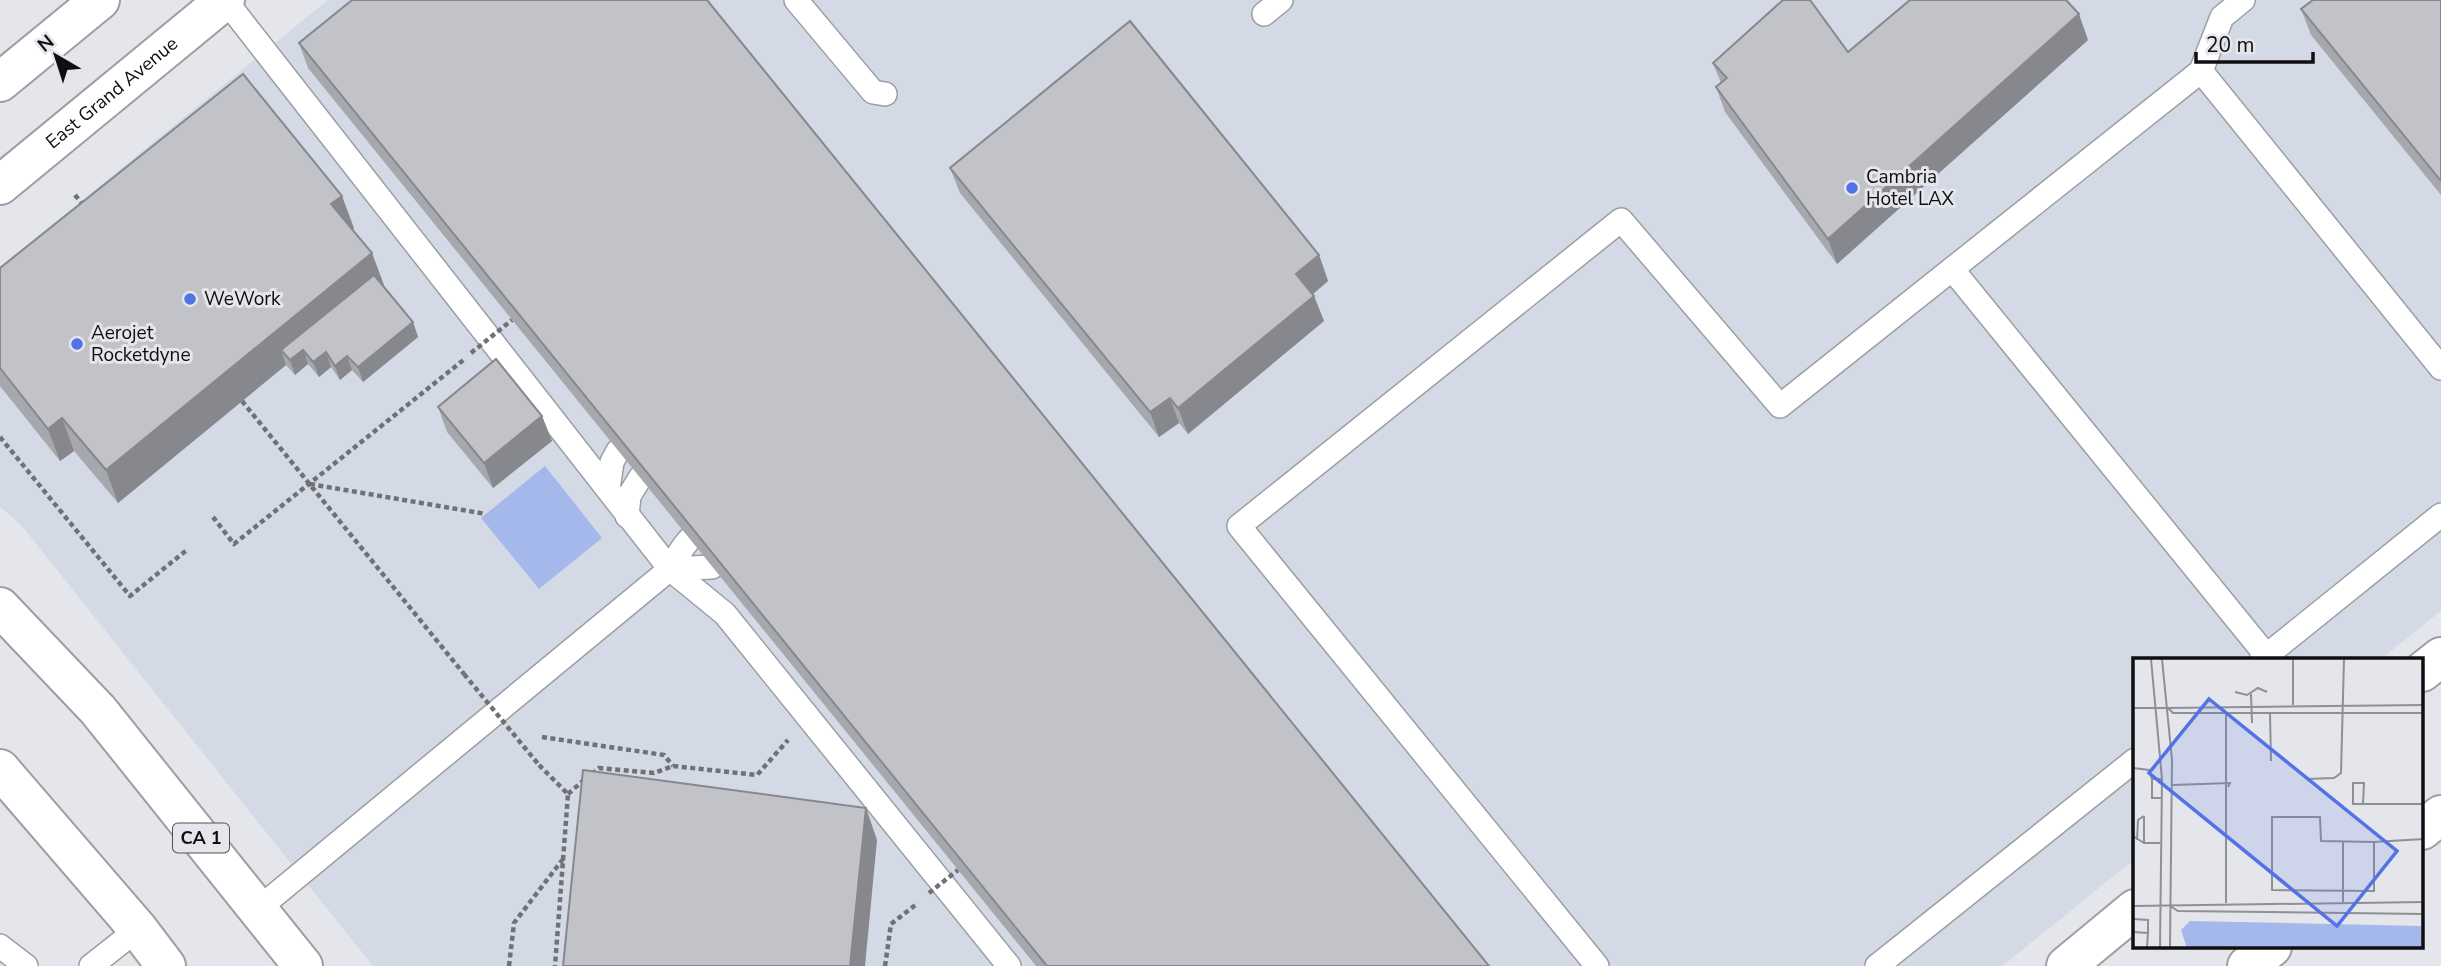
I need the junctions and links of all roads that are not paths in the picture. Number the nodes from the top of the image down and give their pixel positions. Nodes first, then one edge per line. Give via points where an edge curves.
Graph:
1 (100, 0) edge
2 (225, 0) edge
3 (796, 0) edge
4 (2243, 0) edge
5 (2201, 71) junction
6 (0, 82) edge
7 (885, 94) dead end
8 (0, 185) edge
9 (1952, 269) junction
10 (2441, 368) edge
11 (618, 451) edge
12 (640, 478) edge
13 (607, 489) junction
14 (2441, 515) edge
15 (628, 516) junction
16 (670, 569) junction
17 (0, 607) edge
18 (2441, 657) edge
19 (2266, 658) edge
20 (2424, 670) edge
21 (2133, 762) edge
22 (0, 769) edge
23 (2441, 815) edge
24 (2424, 828) edge
25 (258, 909) junction
26 (2133, 911) edge
27 (138, 929) junction
28 (0, 946) edge
29 (2271, 948) edge
30 (26, 966) edge
31 (91, 966) edge
32 (166, 966) edge
33 (303, 966) edge
34 (1009, 966) edge
35 (1597, 966) edge
36 (1877, 966) edge
37 (2066, 966) edge
38 (2247, 966) edge

1 - 6 main road
2 - 8 main road, East Grand Avenue
2 - 13 lane
3 - 7 lane via 873,92
4 - 5 lane via 2222,17
5 - 9 lane
5 - 10 lane
9 - 19 lane
9 - 35 lane via 1780,406 1621,220 1239,526
11 - 13 lane
12 - 15 lane via 629,496
13 - 15 lane
14 - 19 lane
15 - 16 lane
16 - 25 lane
16 - 34 lane via 725,614
17 - 25 main road, CA 1 via 98,710
18 - 20 main road
21 - 36 lane
22 - 27 main road
23 - 24 main road
25 - 33 main road, CA 1
26 - 37 main road
27 - 31 lane
27 - 32 main road
28 - 30 lane
29 - 38 main road

